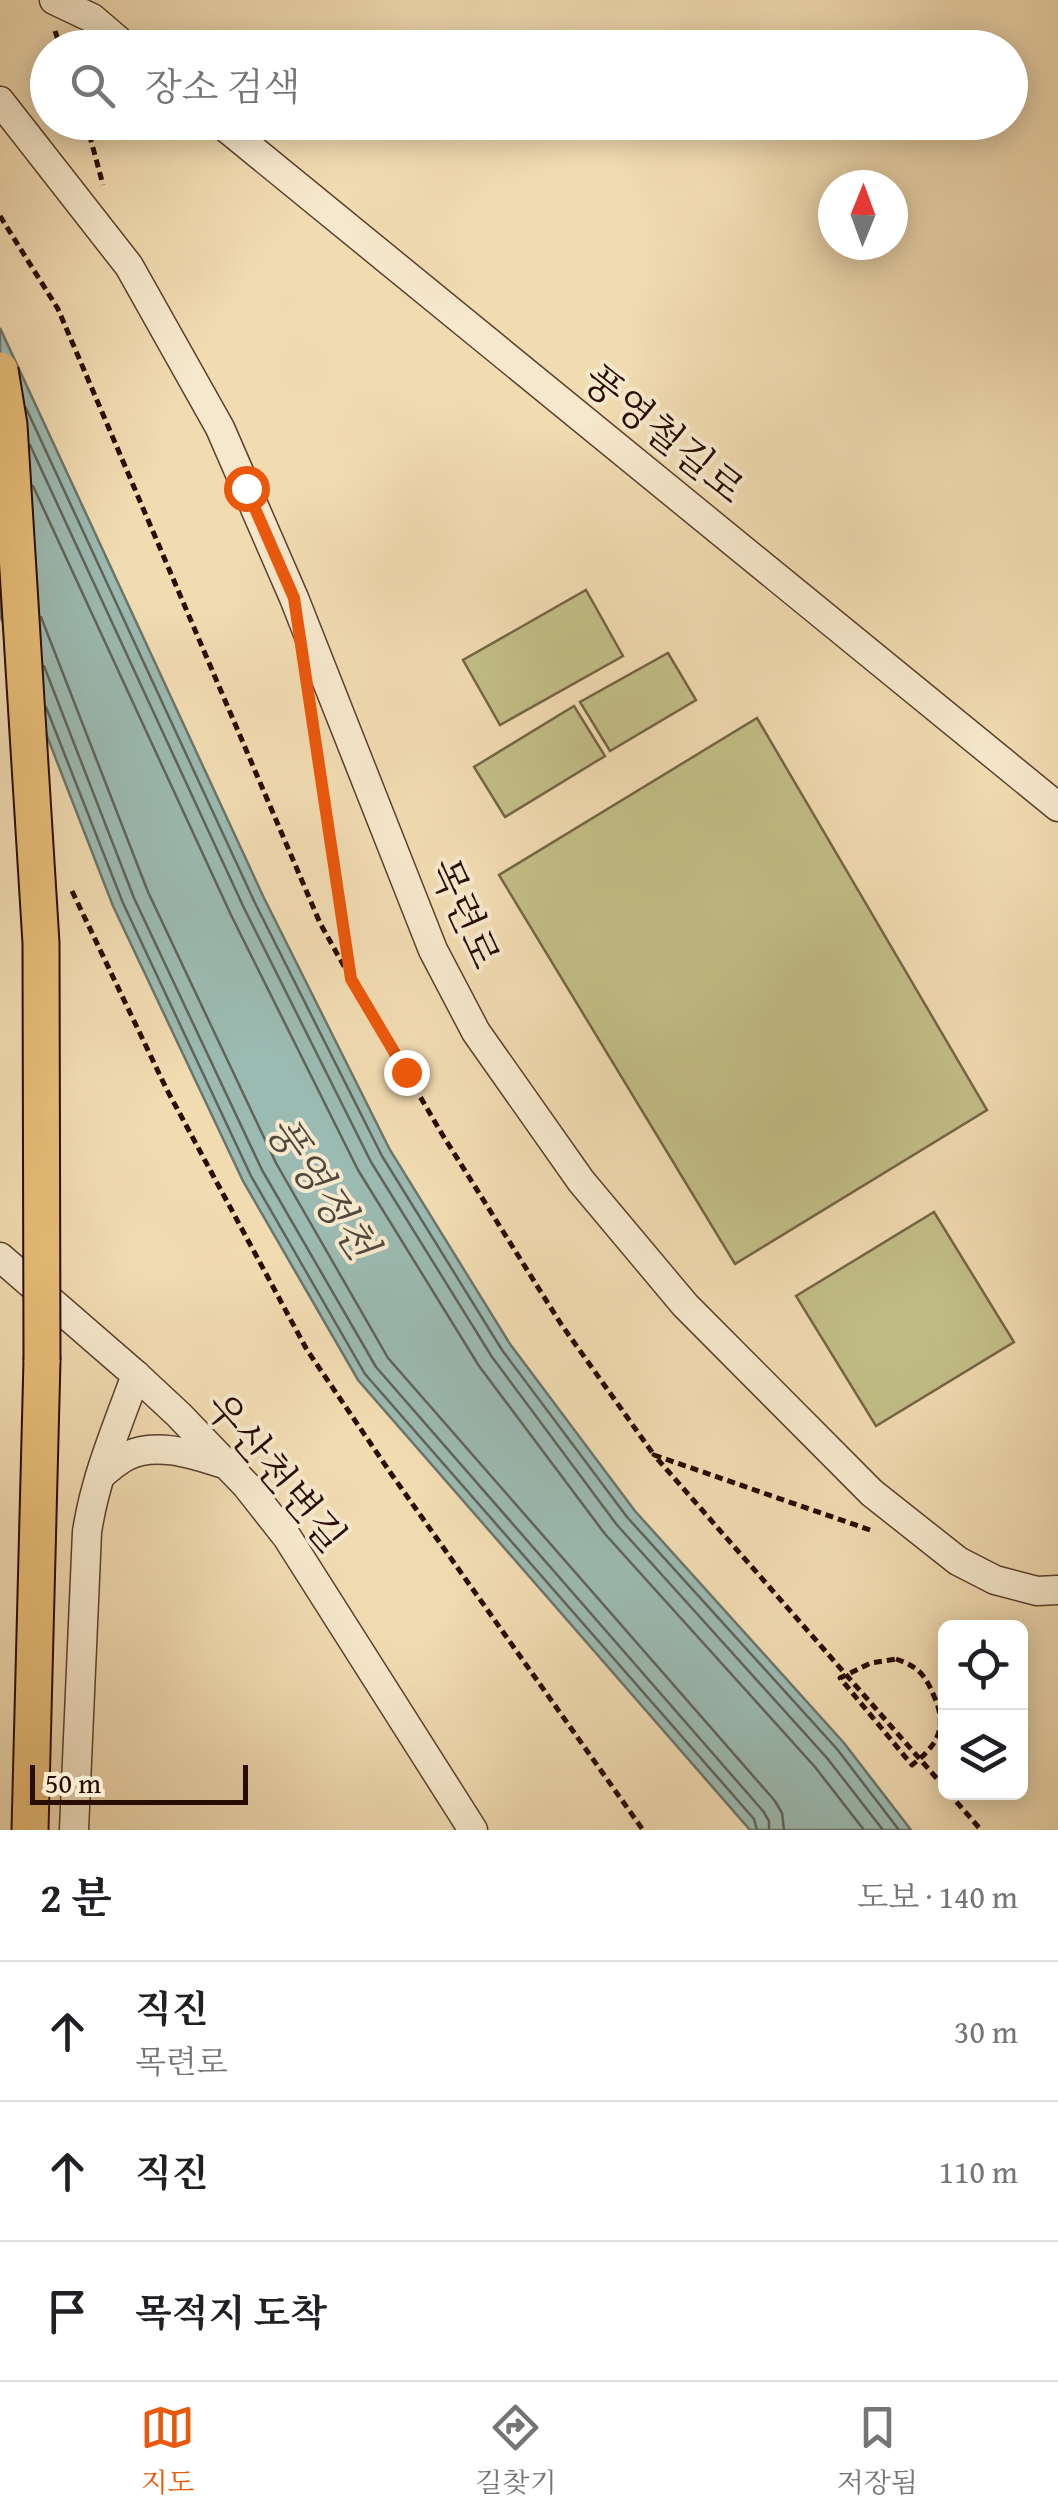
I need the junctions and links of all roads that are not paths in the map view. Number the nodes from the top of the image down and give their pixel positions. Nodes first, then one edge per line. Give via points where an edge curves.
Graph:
1 (54, 0) edge
2 (106, 30) edge
3 (0, 101) edge
4 (30, 139) edge
5 (30, 140) edge
6 (241, 140) edge
7 (0, 370) edge
8 (1058, 807) edge
9 (0, 1257) edge
10 (136, 1375) junction
11 (226, 1464) junction
12 (100, 1476) junction
13 (1058, 1590) edge
14 (30, 1830) edge
15 (74, 1830) edge
16 (473, 1830) edge

1 - 2 street
3 - 4 street, 목련로
5 - 13 street, 목련로 via 129,266 220,428 433,950 476,1032 580,1181 685,1305 872,1493 958,1561 996,1580
6 - 8 street, 풍영철길로
7 - 14 main road, bridge via 9,425 41,943 42,1360
9 - 10 street, 우산천변길
10 - 11 street, 우산천변길
10 - 12 street
11 - 12 street via 145,1450
11 - 16 street, 우산천변길 via 288,1536
12 - 15 street via 87,1532

